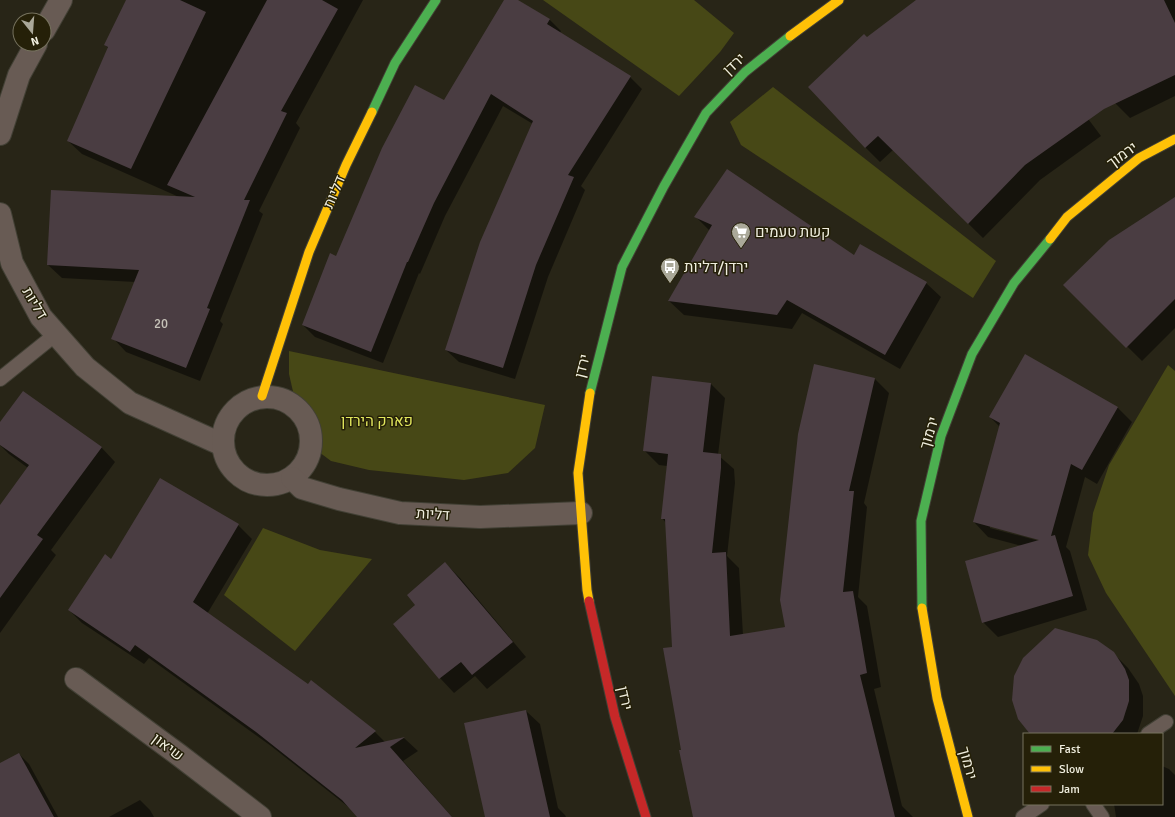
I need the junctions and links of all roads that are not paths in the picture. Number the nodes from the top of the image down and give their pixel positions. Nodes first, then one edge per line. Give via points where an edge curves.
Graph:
1 (61, 0) edge
2 (436, 0) edge
3 (839, 0) edge
4 (52, 16) edge
5 (32, 52) edge
6 (0, 134) edge
7 (1175, 139) edge
8 (0, 214) edge
9 (56, 334) junction
10 (0, 379) edge
11 (262, 396) junction
12 (223, 445) junction
13 (292, 478) junction
14 (581, 513) junction
15 (76, 679) dead end
16 (1166, 722) dead end
17 (1150, 733) edge
18 (1041, 805) edge
19 (1094, 805) edge
20 (260, 817) edge
21 (646, 817) edge
22 (968, 817) edge
23 (1023, 817) edge
24 (1102, 817) edge

1 - 4 street
2 - 11 street, דליות via 395,63 346,164 309,252
3 - 14 street, ירדן via 745,72 706,113 622,267 591,385 578,473
5 - 6 street via 19,75
7 - 22 street, ירמוך via 1139,158 1067,217 1019,277 972,354 941,436 921,521 921,605 937,698
8 - 9 street, דליות via 12,263 41,316
9 - 10 lane
9 - 12 street, דליות via 85,367 130,403
11 - 12 street via 238,407 228,419 223,434
11 - 13 street via 277,397 291,403 303,414 308,424 312,439 310,454 303,468
12 - 13 street via 226,460 248,481 263,485 279,484
13 - 14 street, דליות via 302,488 400,513 480,517
14 - 21 street, ירדן via 586,590 615,717
15 - 20 street, שיאון
16 - 17 lane
18 - 23 lane
19 - 24 lane

